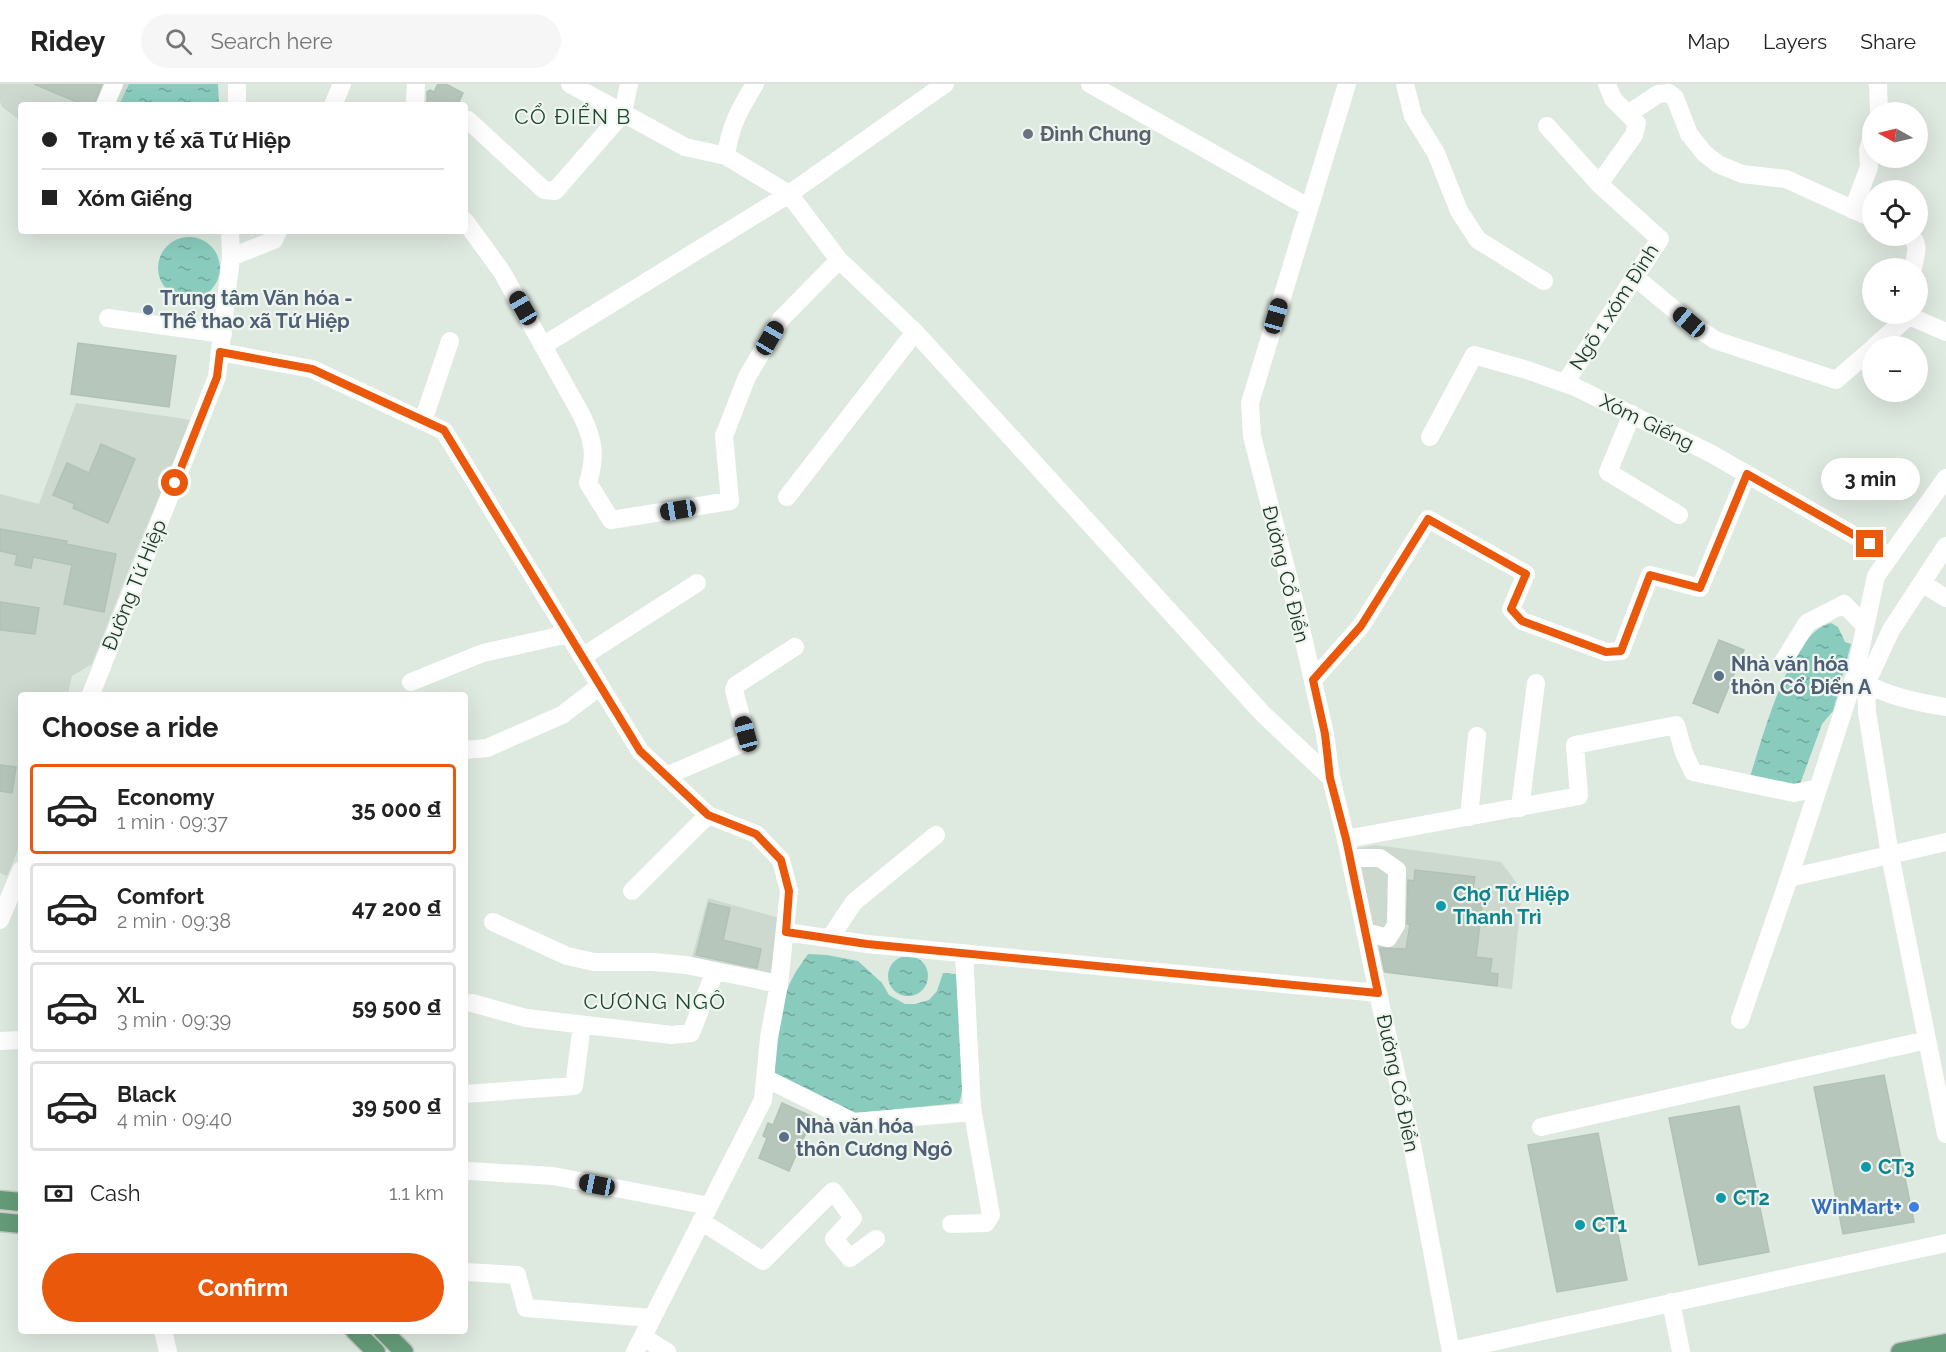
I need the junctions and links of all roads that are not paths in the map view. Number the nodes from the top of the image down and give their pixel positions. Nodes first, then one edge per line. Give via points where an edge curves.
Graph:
1 (114, 84) edge
2 (237, 84) edge
3 (342, 84) edge
4 (416, 84) edge
5 (570, 84) edge
6 (629, 84) edge
7 (754, 84) edge
8 (945, 84) edge
9 (1090, 84) edge
10 (1347, 84) edge
11 (1405, 84) edge
12 (1607, 84) edge
13 (1878, 84) edge
14 (106, 102) edge
15 (237, 102) edge
16 (334, 102) edge
17 (415, 102) edge
18 (1879, 102) edge
19 (623, 113) junction
20 (1628, 114) junction
21 (468, 120) dead end
22 (1547, 126) dead end
23 (726, 156) junction
24 (1869, 168) edge
25 (1599, 184) junction
26 (789, 194) junction
27 (1308, 207) junction
28 (1853, 210) junction
29 (1862, 214) edge
30 (468, 225) edge
31 (230, 234) edge
32 (277, 234) edge
33 (231, 257) junction
34 (839, 260) junction
35 (1635, 277) junction
36 (1544, 281) dead end
37 (108, 318) dead end
38 (1899, 324) edge
39 (1928, 324) edge
40 (915, 332) junction
41 (1946, 332) edge
42 (1886, 336) edge
43 (450, 341) dead end
44 (221, 343) junction
45 (544, 345) junction
46 (1862, 358) edge
47 (1565, 383) junction
48 (1632, 414) junction
49 (423, 421) junction
50 (1430, 437) dead end
51 (1747, 474) junction
52 (1946, 478) edge
53 (787, 496) dead end
54 (1679, 515) dead end
55 (1946, 546) edge
56 (1890, 556) junction
57 (697, 583) dead end
58 (1922, 583) junction
59 (1946, 598) edge
60 (1865, 626) junction
61 (568, 634) junction
62 (795, 646) dead end
63 (582, 657) junction
64 (1783, 662) dead end
65 (1860, 679) junction
66 (1313, 680) junction
67 (411, 682) dead end
68 (1536, 682) dead end
69 (600, 687) junction
70 (92, 692) edge
71 (1946, 707) edge
72 (1477, 736) dead end
73 (468, 750) edge
74 (666, 776) junction
75 (1330, 778) junction
76 (1818, 788) junction
77 (1520, 808) junction
78 (708, 815) junction
79 (1469, 818) junction
80 (936, 835) dead end
81 (1346, 839) junction
82 (1946, 842) edge
83 (1890, 855) junction
84 (1350, 858) junction
85 (13, 877) edge
86 (1789, 878) junction
87 (632, 891) dead end
88 (0, 920) edge
89 (492, 922) dead end
90 (786, 932) junction
91 (1365, 932) junction
92 (830, 938) junction
93 (964, 953) junction
94 (715, 971) junction
95 (779, 984) junction
96 (1378, 993) junction
97 (471, 1003) dead end
98 (1740, 1020) dead end
99 (582, 1025) junction
100 (18, 1040) edge
101 (1927, 1040) junction
102 (0, 1041) edge
103 (765, 1078) junction
104 (468, 1094) edge
105 (973, 1112) junction
106 (1541, 1126) dead end
107 (1946, 1134) edge
108 (468, 1171) dead end
109 (0, 1200) edge
110 (18, 1202) edge
111 (705, 1214) junction
112 (0, 1222) edge
113 (18, 1224) edge
114 (951, 1224) dead end
115 (876, 1239) dead end
116 (1946, 1243) edge
117 (468, 1272) edge
118 (1671, 1302) junction
119 (652, 1318) junction
120 (164, 1334) edge
121 (358, 1334) edge
122 (386, 1334) edge
123 (1946, 1343) edge
124 (639, 1345) edge
125 (168, 1352) edge
126 (376, 1352) edge
127 (404, 1352) edge
128 (667, 1352) edge
129 (1451, 1352) edge
130 (1681, 1352) edge
131 (1900, 1352) edge

1 - 14 street
2 - 15 street
3 - 16 street
4 - 17 street
5 - 19 street
6 - 19 street
7 - 23 street via 729,134
8 - 26 street
9 - 27 street
10 - 27 street, Đường Cổ Điển
11 - 36 street via 1413,116 1436,153 1459,211 1478,240
12 - 20 street via 1613,99
13 - 18 street
19 - 21 street via 555,191 544,190
19 - 23 street via 685,147
20 - 25 street via 1636,123 1634,135
20 - 28 street via 1658,94 1669,93 1676,98 1689,134 1718,164 1742,174 1786,179
22 - 25 street, Ngõ 1 xóm Đình
23 - 26 street
24 - 28 street
25 - 35 street, Ngõ 1 xóm Đình via 1660,239
26 - 34 street
26 - 45 street
27 - 66 street, Đường Cổ Điển via 1250,403 1252,436
28 - 29 street
30 - 45 street via 502,272
31 - 33 street, Đường Tứ Hiệp
32 - 33 street via 274,240
33 - 44 street, Đường Tứ Hiệp
34 - 40 street
34 - 45 street via 781,319 747,377 724,436 730,501 611,520 588,483 594,462 590,431
35 - 46 street via 1715,340 1836,380
35 - 47 street, Ngõ 1 xóm Đình
37 - 44 street
38 - 42 street
39 - 41 street
40 - 53 street
40 - 75 street via 1263,714
43 - 49 street
44 - 49 street via 312,369
44 - 70 street, Đường Tứ Hiệp via 217,377
47 - 48 street, Xóm Giếng
47 - 50 street, Xóm Giếng via 1474,355
48 - 51 street, Xóm Giếng
48 - 54 street via 1608,472
49 - 61 street via 444,430
51 - 56 street, Xóm Giếng
51 - 66 street via 1700,588 1650,575 1621,651 1606,652 1522,621 1511,609 1526,574 1428,519 1361,626
52 - 56 street
55 - 58 street
56 - 60 street via 1876,576
57 - 63 street
58 - 59 street
58 - 65 street
60 - 64 street via 1844,604 1807,623
60 - 65 street
61 - 63 street
61 - 67 street via 483,653
62 - 74 street via 736,685 745,742
63 - 69 street
65 - 71 street via 1922,703
65 - 76 street
65 - 83 street
66 - 75 street, Đường Cổ Điển
68 - 77 street
69 - 73 street via 562,716 487,748
69 - 74 street via 640,751
72 - 79 street
74 - 78 street
75 - 81 street, Đường Cổ Điển
76 - 77 street via 1794,793 1693,772 1676,726 1575,745 1579,796
76 - 86 street
77 - 79 street
78 - 87 street
78 - 90 street via 756,834 781,860 789,891
79 - 81 street
80 - 92 street via 854,902
81 - 84 street, Đường Cổ Điển
82 - 83 street
83 - 86 street
83 - 101 street
84 - 91 street, Đường Cổ Điển
84 - 91 street via 1380,858 1397,870 1396,925 1388,938
85 - 88 street
86 - 98 street
89 - 94 street via 567,956 594,962 653,962
90 - 92 street
90 - 95 street
91 - 96 street, Đường Cổ Điển
92 - 93 street
93 - 96 street
93 - 105 street
94 - 95 street
94 - 99 street via 691,1033 672,1035
95 - 103 street
96 - 129 street, Đường Cổ Điển via 1412,1144
97 - 99 street via 526,1018
99 - 104 street via 574,1086
100 - 102 street
101 - 106 street
101 - 107 street
103 - 105 street via 854,1122
103 - 111 street via 763,1100
105 - 114 street via 991,1215 986,1223
108 - 111 street via 553,1176
109 - 110 main road
111 - 115 street via 763,1261 833,1191 853,1218 834,1239 850,1258
111 - 119 street
112 - 113 main road
116 - 118 street
117 - 119 street via 517,1275 526,1308
118 - 129 street
118 - 130 street
119 - 124 street
120 - 125 street
121 - 126 main road
122 - 127 main road
123 - 131 main road
124 - 128 street

